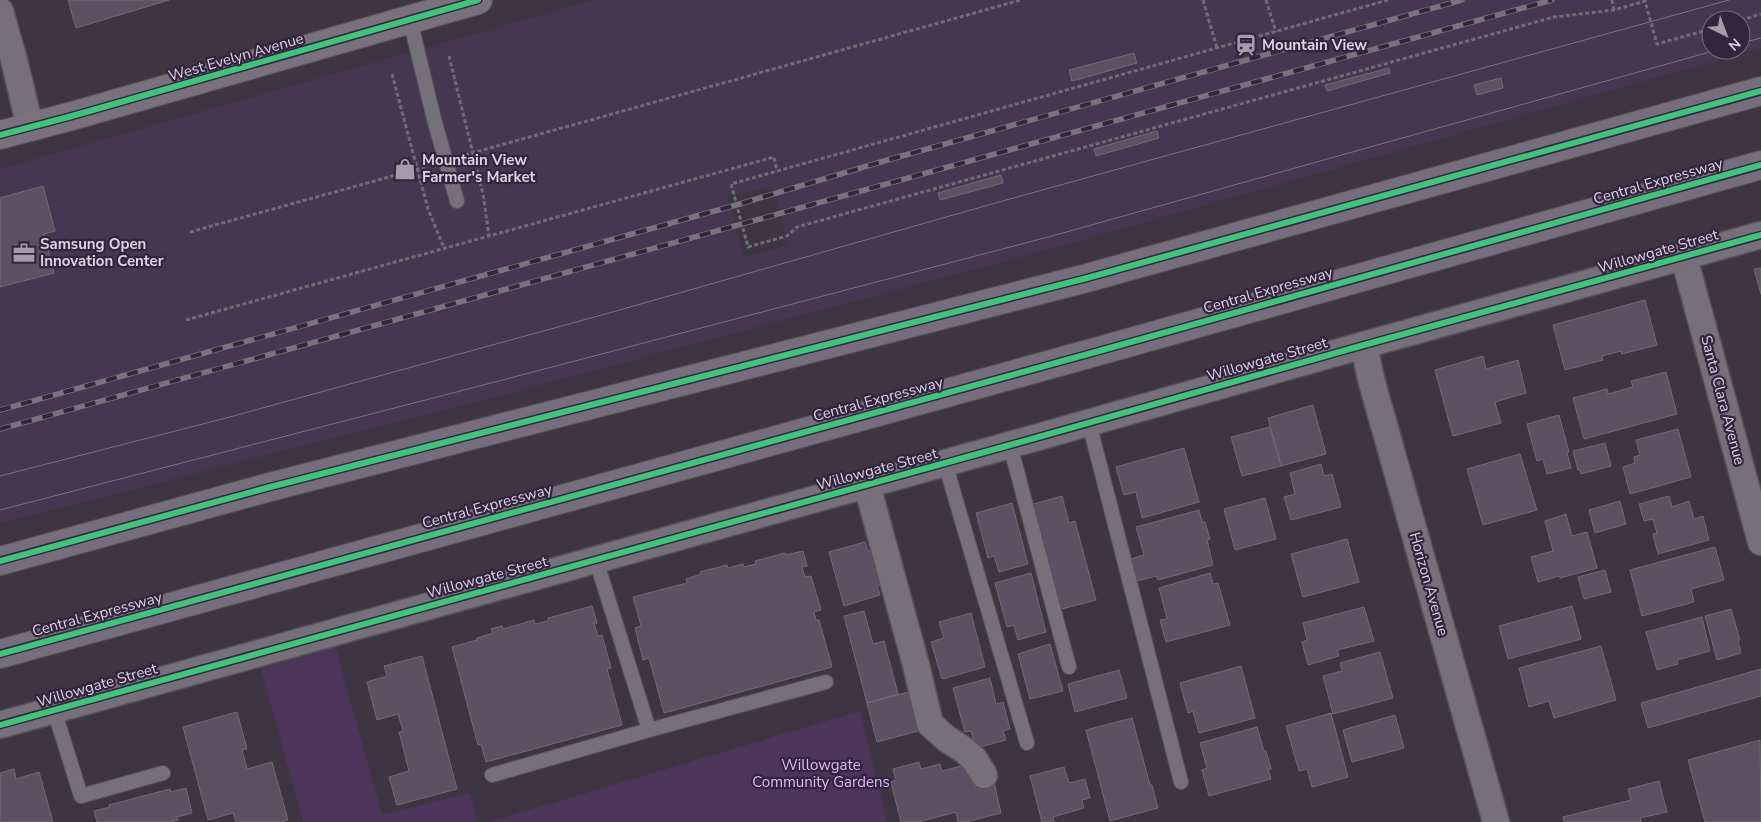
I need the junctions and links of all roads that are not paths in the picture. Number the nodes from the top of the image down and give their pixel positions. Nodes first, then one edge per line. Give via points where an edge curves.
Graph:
1 (478, 0) edge
2 (0, 11) edge
3 (410, 20) junction
4 (1761, 91) edge
5 (30, 127) junction
6 (0, 135) edge
7 (1761, 165) edge
8 (457, 202) dead end
9 (1761, 235) edge
10 (1684, 257) junction
11 (1364, 345) junction
12 (1089, 423) junction
13 (1010, 445) junction
14 (945, 463) junction
15 (867, 485) junction
16 (1761, 542) edge
17 (596, 560) junction
18 (0, 561) edge
19 (0, 654) edge
20 (1069, 667) dead end
21 (826, 682) dead end
22 (54, 710) junction
23 (0, 725) edge
24 (649, 730) junction
25 (1027, 743) dead end
26 (163, 773) dead end
27 (492, 775) dead end
28 (984, 775) dead end
29 (1181, 782) dead end
30 (1496, 822) edge

1 - 3 main road, West Evelyn Avenue
2 - 5 street
3 - 5 main road, West Evelyn Avenue
3 - 8 lane
4 - 18 highway via 1087,278 270,487
5 - 6 main road, West Evelyn Avenue
7 - 19 highway, Central Expressway
9 - 10 street, Willowgate Street
10 - 11 street, Willowgate Street
10 - 16 street, Santa Clara Avenue
11 - 12 street, Willowgate Street
11 - 30 street, Horizon Avenue
12 - 13 street, Willowgate Street
12 - 29 lane
13 - 14 street, Willowgate Street
13 - 20 lane
14 - 15 street, Willowgate Street
14 - 25 lane
15 - 17 street, Willowgate Street
15 - 28 street via 930,724 974,759
17 - 22 street, Willowgate Street
17 - 24 lane
21 - 24 lane
22 - 23 street, Willowgate Street
22 - 26 lane via 81,796
24 - 27 lane

